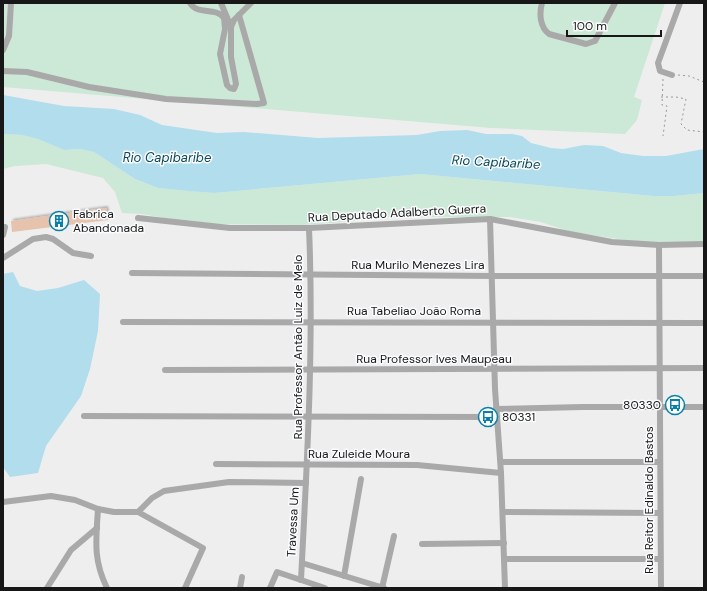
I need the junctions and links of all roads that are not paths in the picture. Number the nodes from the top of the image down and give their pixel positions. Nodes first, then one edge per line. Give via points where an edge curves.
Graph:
1 (11, 3) edge
2 (190, 3) edge
3 (221, 3) edge
4 (251, 3) edge
5 (542, 3) edge
6 (615, 3) edge
7 (680, 3) edge
8 (239, 15) junction
9 (231, 27) junction
10 (3, 50) edge
11 (3, 71) edge
12 (672, 75) road end
13 (138, 218) dead end
14 (490, 219) junction
15 (6, 227) dead end
16 (309, 228) junction
17 (3, 235) edge
18 (704, 244) edge
19 (659, 245) junction
20 (91, 256) dead end
21 (3, 258) edge
22 (132, 273) dead end
23 (311, 275) junction
24 (492, 276) junction
25 (659, 276) junction
26 (704, 276) edge
27 (123, 322) dead end
28 (311, 322) junction
29 (493, 323) junction
30 (704, 323) edge
31 (659, 324) junction
32 (660, 368) junction
33 (704, 368) edge
34 (165, 370) dead end
35 (310, 370) junction
36 (494, 370) junction
37 (704, 407) edge
38 (660, 408) junction
39 (496, 409) junction
40 (84, 416) dead end
41 (310, 417) junction
42 (496, 417) junction
43 (501, 462) junction
44 (660, 462) junction
45 (216, 464) dead end
46 (307, 466) junction
47 (501, 473) junction
48 (361, 479) dead end
49 (306, 483) junction
50 (3, 502) edge
51 (98, 509) junction
52 (138, 512) junction
53 (502, 512) junction
54 (660, 513) junction
55 (97, 528) junction
56 (394, 536) dead end
57 (504, 543) junction
58 (422, 544) dead end
59 (505, 559) junction
60 (660, 559) junction
61 (302, 563) junction
62 (344, 576) junction
63 (242, 577) dead end
64 (301, 580) junction
65 (46, 588) edge
66 (107, 588) edge
67 (185, 588) edge
68 (240, 588) edge
69 (270, 588) edge
70 (325, 588) edge
71 (383, 588) edge
72 (505, 588) edge
73 (661, 588) edge

1 - 10 street via 9,36
2 - 9 street via 199,11 214,12 224,18 225,29 220,54 227,84 234,89 236,84 231,57
3 - 9 street
4 - 8 street
5 - 6 street via 541,16 545,30 549,34 586,44 595,41
7 - 12 street via 658,63 660,71
8 - 9 street
8 - 11 street via 264,102 257,104 166,100 88,87 27,72
13 - 16 street, Rua Deputado Adalberto Guerra via 213,227
14 - 16 street, Rua Deputado Adalberto Guerra
14 - 19 street, Rua Deputado Adalberto Guerra via 522,223 591,239
14 - 24 street
15 - 17 street
16 - 23 street, Rua Professor Antão Luiz de Melo
18 - 19 street, Rua Deputado Adalberto Guerra
19 - 25 street, Rua Reitor Edinaldo Bastos
20 - 21 street via 74,253 46,237 33,239
22 - 23 street, Rua Murilo Menezes Lira
23 - 24 street, Rua Murilo Menezes Lira
23 - 28 street, Rua Professor Antão Luiz de Melo
24 - 25 street, Rua Murilo Menezes Lira
24 - 29 street
25 - 26 street, Rua Murilo Menezes Lira
25 - 31 street, Rua Reitor Edinaldo Bastos
27 - 28 street, Rua Tabeliao João Roma
28 - 29 street, Rua Tabeliao João Roma
28 - 35 street, Rua Professor Antão Luiz de Melo
29 - 31 street, Rua Tabeliao João Roma
29 - 36 street
30 - 31 street, Rua Tabeliao João Roma
31 - 32 street, Rua Reitor Edinaldo Bastos
32 - 33 street, Rua Professor Ives Maupeau
32 - 36 street, Rua Professor Ives Maupeau
32 - 38 street, Rua Reitor Edinaldo Bastos
34 - 35 street, Rua Professor Ives Maupeau
35 - 36 street, Rua Professor Ives Maupeau
35 - 41 street, Rua Professor Antão Luiz de Melo
36 - 39 street
37 - 38 street
38 - 39 street
38 - 44 street, Rua Reitor Edinaldo Bastos
39 - 42 street
40 - 41 street
41 - 42 street
41 - 46 street, Rua Professor Antão Luiz de Melo
42 - 43 street
43 - 44 street
43 - 47 street
44 - 54 street, Rua Reitor Edinaldo Bastos
45 - 46 street, Rua Zuleide Moura
46 - 47 street, Rua Zuleide Moura via 417,465
46 - 49 street, Travessa Um
47 - 53 street
48 - 62 street
49 - 52 street via 229,482 164,491 152,498
49 - 61 street, Travessa Um
50 - 51 street via 51,496 75,500
51 - 52 street
51 - 55 street
52 - 67 street via 203,548 192,578
53 - 54 street
53 - 57 street
54 - 60 street, Rua Reitor Edinaldo Bastos
55 - 65 street via 71,550
55 - 66 street via 97,561
56 - 71 street
57 - 58 street
57 - 59 street
59 - 60 street
59 - 72 street
60 - 73 street, Rua Reitor Edinaldo Bastos
61 - 62 street
61 - 64 street, Travessa Um
62 - 71 street
63 - 68 street
64 - 69 street via 277,572
64 - 70 street

